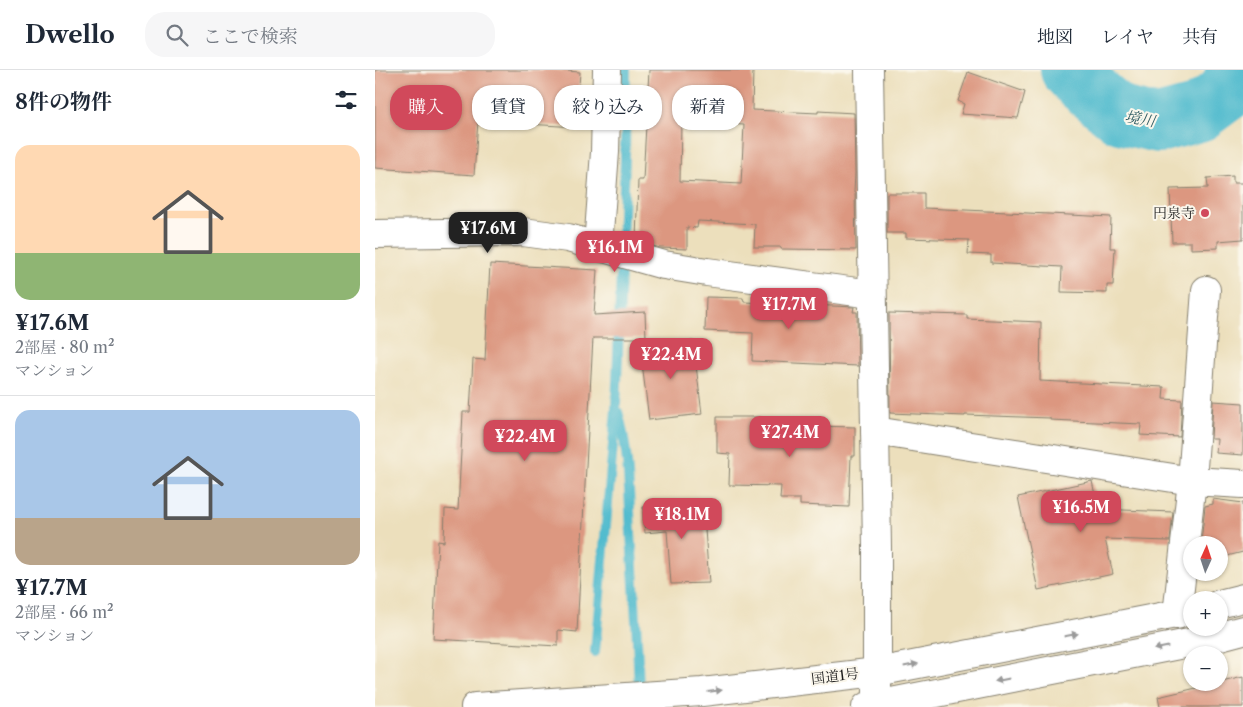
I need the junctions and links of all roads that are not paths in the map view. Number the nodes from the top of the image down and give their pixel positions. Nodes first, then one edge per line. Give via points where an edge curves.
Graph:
1 (607, 70) edge
2 (869, 70) edge
3 (375, 234) edge
4 (601, 247) junction
5 (1206, 290) dead end
6 (872, 294) junction
7 (875, 431) junction
8 (1193, 481) junction
9 (1243, 484) edge
10 (1186, 591) edge
11 (1243, 598) edge
12 (1228, 602) edge
13 (1183, 613) edge
14 (1243, 630) edge
15 (877, 672) junction
16 (475, 707) edge
17 (873, 707) edge

1 - 4 main road
2 - 6 main road
3 - 4 main road via 523,232 568,238
4 - 6 main road via 664,265
5 - 8 main road
6 - 7 main road
7 - 8 main road
7 - 15 main road
8 - 9 main road
8 - 10 main road
11 - 12 main road
15 -> 13 main road, 国道1号
14 -> 17 main road
16 -> 15 main road, 国道1号 via 702,692
15 - 17 main road

